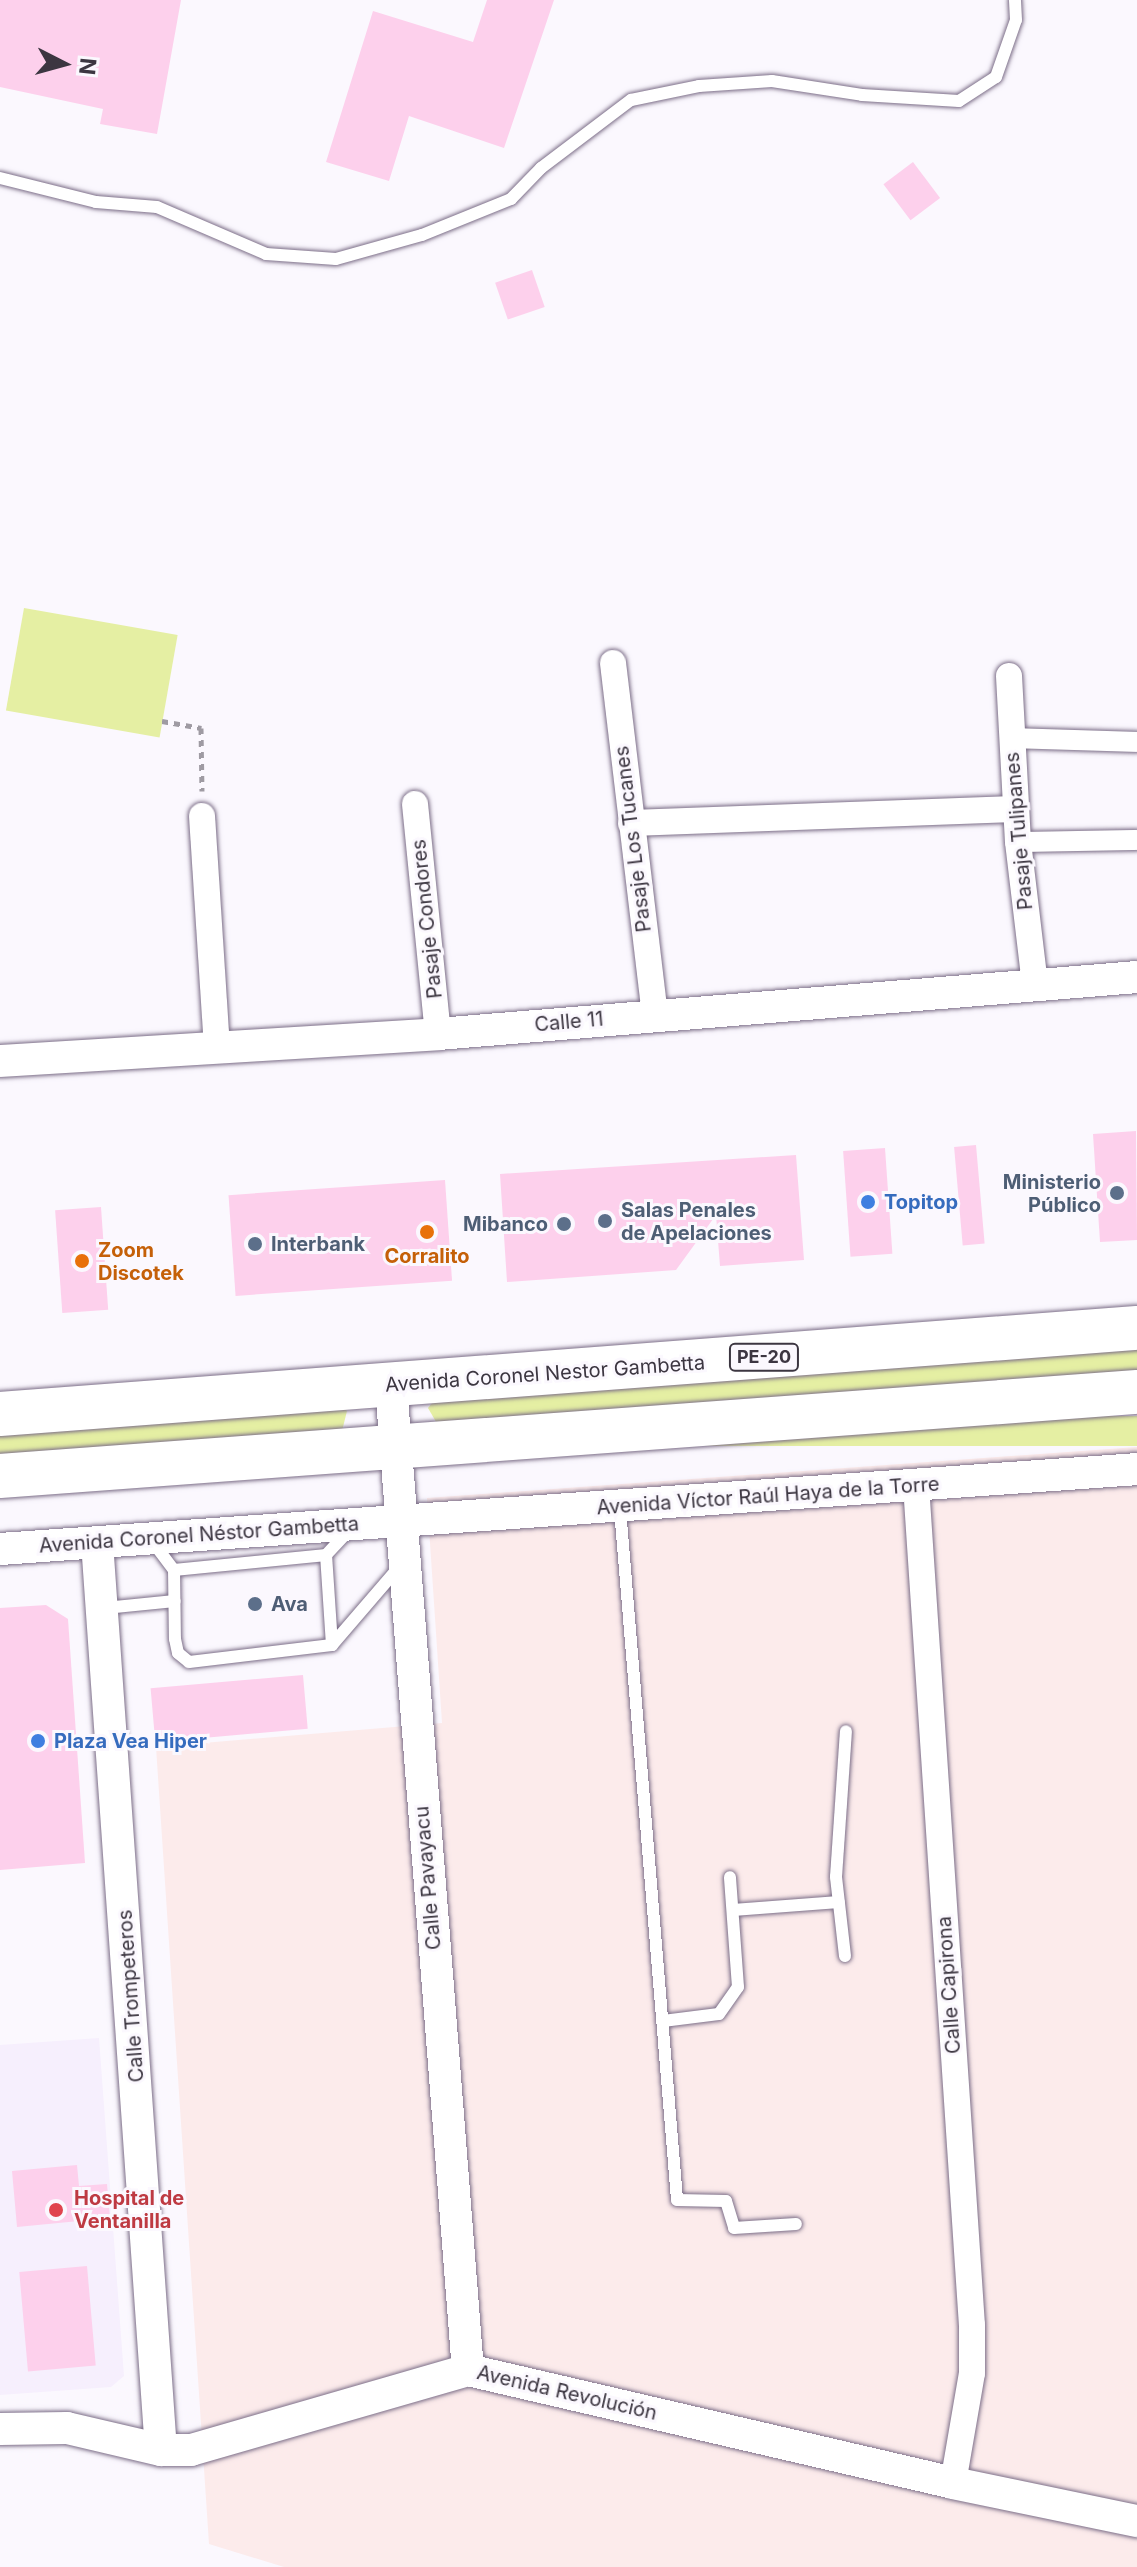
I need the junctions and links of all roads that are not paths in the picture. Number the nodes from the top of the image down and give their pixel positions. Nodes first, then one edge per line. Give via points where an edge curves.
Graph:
1 (1015, 0) edge
2 (0, 178) edge
3 (613, 663) dead end
4 (1009, 676) dead end
5 (1012, 738) junction
6 (1137, 742) edge
7 (415, 804) dead end
8 (1015, 809) junction
9 (202, 816) road end
10 (631, 823) junction
11 (1137, 840) edge
12 (1018, 842) junction
13 (1137, 977) edge
14 (1035, 985) junction
15 (655, 1014) junction
16 (438, 1034) junction
17 (217, 1050) junction
18 (0, 1061) edge
19 (1137, 1328) edge
20 (391, 1386) junction
21 (1137, 1392) edge
22 (0, 1414) edge
23 (393, 1446) junction
24 (1137, 1469) edge
25 (0, 1476) edge
26 (916, 1485) junction
27 (620, 1506) junction
28 (399, 1522) junction
29 (353, 1525) junction
30 (150, 1538) junction
31 (97, 1542) junction
32 (0, 1549) edge
33 (326, 1555) junction
34 (402, 1564) junction
35 (174, 1570) junction
36 (175, 1601) junction
37 (105, 1608) junction
38 (332, 1645) junction
39 (846, 1731) dead end
40 (730, 1877) dead end
41 (839, 1902) junction
42 (733, 1910) junction
43 (845, 1956) dead end
44 (663, 2021) junction
45 (796, 2224) dead end
46 (468, 2370) junction
47 (0, 2429) edge
48 (161, 2450) junction
49 (953, 2483) junction
50 (1137, 2521) edge

1 - 2 lane via 1016,20 996,77 959,101 862,95 772,81 699,86 631,100 541,168 511,199 422,235 336,259 266,254 157,207 96,202
3 - 10 street, Pasaje Los Tucanes
4 - 5 street, Pasaje Tulipanes
5 - 6 street
5 - 8 street, Pasaje Tulipanes
7 - 16 street, Pasaje Condores
8 - 10 street
8 - 12 street, Pasaje Tulipanes
9 - 17 street
10 - 15 street, Pasaje Los Tucanes
11 - 12 street
12 - 14 street, Pasaje Tulipanes
13 - 14 street, Calle 11
14 - 15 street, Calle 11
15 - 16 street, Calle 11
16 - 17 street, Calle 11
17 - 18 street, Calle 11
19 - 20 highway, Avenida Coronel Nestor Gambetta / PE-20
20 - 22 highway, Avenida Coronel Nestor Gambetta / PE-20
20 - 23 street, Calle Pavayacu
21 - 23 highway
23 - 25 highway
23 - 28 street, Calle Pavayacu
24 - 26 street, Avenida Víctor Raúl Haya de la Torre
26 - 27 street, Avenida Víctor Raúl Haya de la Torre
26 - 49 street, Calle Capirona via 972,2325 972,2373
27 - 28 street, Avenida Víctor Raúl Haya de la Torre
27 - 44 lane
28 - 29 street, Avenida Coronel Néstor Gambetta
28 - 34 street, Calle Pavayacu
29 - 30 street, Avenida Coronel Néstor Gambetta
29 - 33 lane
30 - 31 street, Avenida Coronel Néstor Gambetta
30 - 35 lane
31 - 32 street, Avenida Coronel Néstor Gambetta
31 - 37 street, Calle Trompeteros
33 - 35 lane
33 - 38 lane
34 - 38 lane
34 - 46 street, Calle Pavayacu
35 - 36 lane
36 - 37 lane
36 - 38 lane via 178,1653 189,1662
37 - 48 street, Calle Trompeteros
39 - 41 lane via 836,1877
40 - 42 lane
41 - 42 lane
41 - 43 lane
42 - 44 lane via 738,1987 719,2014
44 - 45 lane via 677,2200 726,2201 734,2228
46 - 48 street, Avenida Revolución via 228,2440
46 - 49 street, Avenida Revolución
47 - 48 street, Avenida Revolución via 67,2428
49 - 50 street, Avenida Revolución

